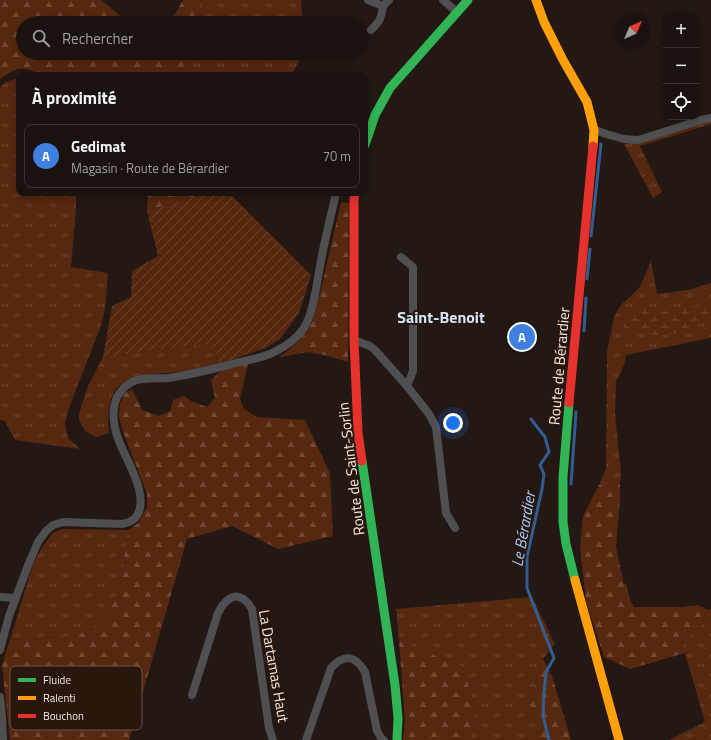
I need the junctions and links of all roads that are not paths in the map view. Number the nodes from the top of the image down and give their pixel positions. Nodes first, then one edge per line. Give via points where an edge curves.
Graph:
1 (368, 0) edge
2 (443, 0) edge
3 (468, 0) edge
4 (536, 0) edge
5 (386, 3) edge
6 (457, 12) junction
7 (371, 30) dead end
8 (711, 118) edge
9 (368, 130) edge
10 (594, 130) junction
11 (335, 196) edge
12 (354, 196) edge
13 (401, 257) dead end
14 (354, 340) junction
15 (407, 386) junction
16 (455, 528) dead end
17 (0, 597) edge
18 (16, 598) junction
19 (0, 650) edge
20 (192, 695) dead end
21 (0, 697) edge
22 (1, 718) edge
23 (3, 740) edge
24 (273, 740) edge
25 (306, 740) edge
26 (384, 740) edge
27 (396, 740) edge
28 (619, 740) edge

1 - 5 street
2 - 6 street
3 - 6 main road
4 - 10 main road, Route de Bérardier via 544,22 587,102
5 - 7 street via 381,18
6 - 9 main road via 390,88
8 - 10 street via 638,140 624,139
10 - 28 main road, Route de Bérardier via 563,477 563,502 570,563
11 - 18 street via 310,316 297,336 278,351 266,356 198,373 145,379 132,382 124,388 118,396 113,412 119,441 141,493 141,504 136,518 122,524 63,522 53,525 38,542
12 - 14 main road, Route de Saint-Sorlin
13 - 15 street via 413,267 413,371
14 - 15 street via 375,350
14 - 27 main road, Route de Saint-Sorlin via 358,432 395,685 398,718
15 - 16 street via 436,427 446,513
17 - 18 street
18 - 19 street
20 - 24 street, La Dartamas Haut via 222,605 231,597 243,599 252,609
21 - 22 street
22 - 23 street
25 - 26 street, La Dartamas Haut via 331,668 336,662 349,658 356,660 365,672 377,731

